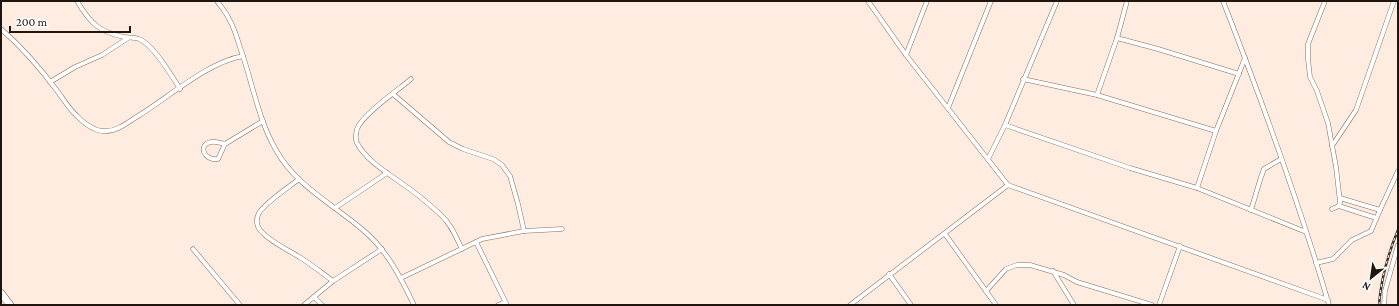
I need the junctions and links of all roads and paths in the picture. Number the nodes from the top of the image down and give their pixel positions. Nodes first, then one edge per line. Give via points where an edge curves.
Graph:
1 (77, 1) edge
2 (217, 1) edge
3 (868, 1) edge
4 (927, 1) edge
5 (991, 1) edge
6 (1057, 1) edge
7 (1127, 1) edge
8 (1223, 1) edge
9 (1325, 1) edge
10 (1394, 1) edge
11 (1, 30) edge
12 (128, 38) junction
13 (1117, 38) junction
14 (906, 55) junction
15 (243, 56) junction
16 (1245, 58) junction
17 (1239, 74) junction
18 (411, 79) dead end
19 (1023, 79) junction
20 (50, 82) junction
21 (180, 89) junction
22 (393, 94) junction
23 (1097, 95) junction
24 (948, 108) junction
25 (263, 121) junction
26 (1005, 125) junction
27 (1216, 131) junction
28 (225, 144) junction
29 (1332, 146) junction
30 (988, 159) junction
31 (1281, 159) junction
32 (1398, 171) edge
33 (387, 173) junction
34 (299, 179) junction
35 (1008, 185) junction
36 (1197, 188) junction
37 (1340, 198) junction
38 (1339, 206) junction
39 (335, 208) junction
40 (1332, 209) dead end
41 (1251, 210) junction
42 (1380, 210) junction
43 (1376, 218) junction
44 (562, 229) dead end
45 (524, 231) junction
46 (1306, 232) junction
47 (945, 234) junction
48 (476, 242) junction
49 (1398, 245) edge
50 (1180, 246) junction
51 (193, 249) dead end
52 (382, 249) junction
53 (462, 249) junction
54 (1397, 253) edge
55 (1316, 263) junction
56 (1053, 271) junction
57 (889, 274) junction
58 (401, 278) junction
59 (333, 281) junction
60 (986, 291) junction
61 (1, 293) edge
62 (314, 297) junction
63 (1328, 300) junction
64 (506, 303) edge
65 (10, 305) edge
66 (240, 305) edge
67 (304, 305) edge
68 (322, 305) edge
69 (414, 305) edge
70 (498, 305) edge
71 (850, 305) edge
72 (911, 305) edge
73 (996, 305) edge
74 (1074, 305) edge
75 (1152, 305) edge
76 (1159, 305) edge
77 (1329, 305) edge
78 (1384, 305) edge

1 - 12 street via 96,26 109,34
2 - 15 street via 230,19
3 - 14 street
4 - 14 street
5 - 24 street
6 - 19 street
7 - 13 street
8 - 16 street
9 - 29 street via 1308,44 1308,59 1310,77 1328,123
10 - 29 street via 1356,110
11 - 20 street via 16,42
12 - 20 street via 102,55
12 - 21 street via 139,39 147,44
13 - 17 street
13 - 23 street
14 - 24 street
15 - 21 street via 230,58
15 - 25 street
16 - 17 street
16 - 31 street
17 - 27 street
18 - 22 street
19 - 23 street
19 - 26 street
20 - 21 street via 76,115 91,127 104,131 116,130
22 - 33 street via 363,118 356,136 364,153
22 - 45 street via 448,142 502,165 510,176
23 - 27 street
24 - 30 street
25 - 28 street
25 - 34 street via 276,151
26 - 30 street
26 - 36 street
27 - 36 street
28 - 28 street via 218,159 212,160 204,154 207,144
29 - 37 street
30 - 35 street
31 - 41 street via 1264,169
31 - 46 street
32 - 42 street
33 - 39 street
33 - 53 street via 443,216
34 - 39 street
34 - 59 street via 259,213 257,225 268,237
35 - 47 street
35 - 50 street
36 - 41 street
37 - 38 street
37 - 42 street
38 - 40 street
38 - 43 street
39 - 52 street
41 - 46 street
42 - 43 street
43 - 55 street via 1371,231 1352,240 1333,259
44 - 45 street
45 - 48 street
46 - 55 street
47 - 57 street
47 - 60 street
48 - 53 street
48 - 64 street
49 - 54 street
50 - 63 street
50 - 76 street
51 - 66 street
52 - 58 street
52 - 59 street
53 - 58 street
54 - 78 street via 1385,291
55 - 63 street
56 - 60 street via 1030,265 1017,265 1006,270
56 - 74 street
56 - 75 street via 1077,282
57 - 71 street
57 - 72 street
58 - 69 street
59 - 62 street
60 - 73 street
61 - 65 highway
62 - 67 street
62 - 68 street
63 - 77 street
64 - 70 street

